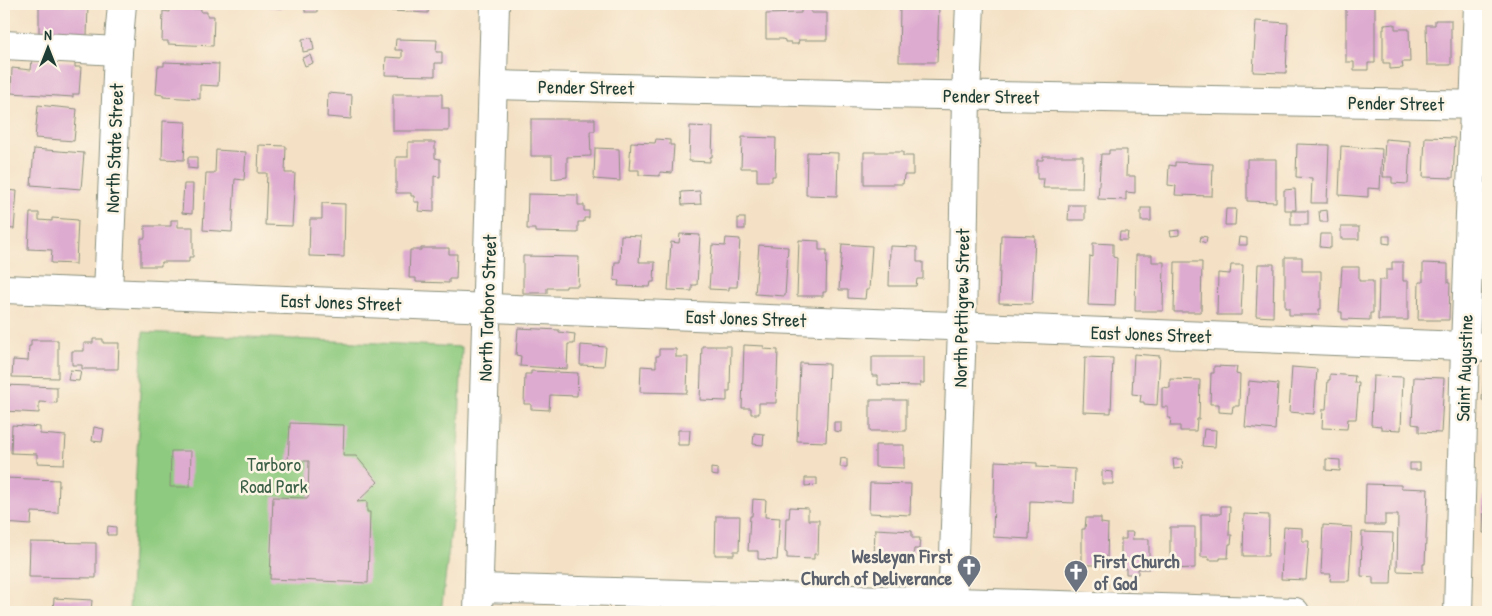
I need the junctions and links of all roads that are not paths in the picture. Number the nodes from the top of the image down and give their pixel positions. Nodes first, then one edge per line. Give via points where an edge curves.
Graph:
1 (122, 4) edge
2 (495, 4) edge
3 (970, 4) edge
4 (1478, 4) edge
5 (4, 45) edge
6 (118, 51) junction
7 (493, 85) junction
8 (966, 95) junction
9 (1482, 105) edge
10 (4, 289) edge
11 (108, 293) junction
12 (487, 308) junction
13 (962, 327) junction
14 (1476, 347) edge
15 (479, 600) edge
16 (952, 607) edge
17 (1296, 612) edge
18 (1458, 612) edge

1 - 6 street, North State Street
2 - 7 street, North Tarboro Street
3 - 8 street, North Pettigrew Street
4 - 9 street, Saint Augustine
5 - 6 street
6 - 11 street, North State Street
7 - 8 street, Pender Street
7 - 12 street, North Tarboro Street
8 - 9 street, Pender Street
8 - 13 street, North Pettigrew Street
9 - 14 street, Saint Augustine
10 - 11 street, East Jones Street
11 - 12 street, East Jones Street
12 - 13 street, East Jones Street
12 - 15 street, North Tarboro Street
13 - 14 street, East Jones Street
13 - 16 street, North Pettigrew Street
14 - 18 street, Saint Augustine
15 - 16 street
16 - 17 street

